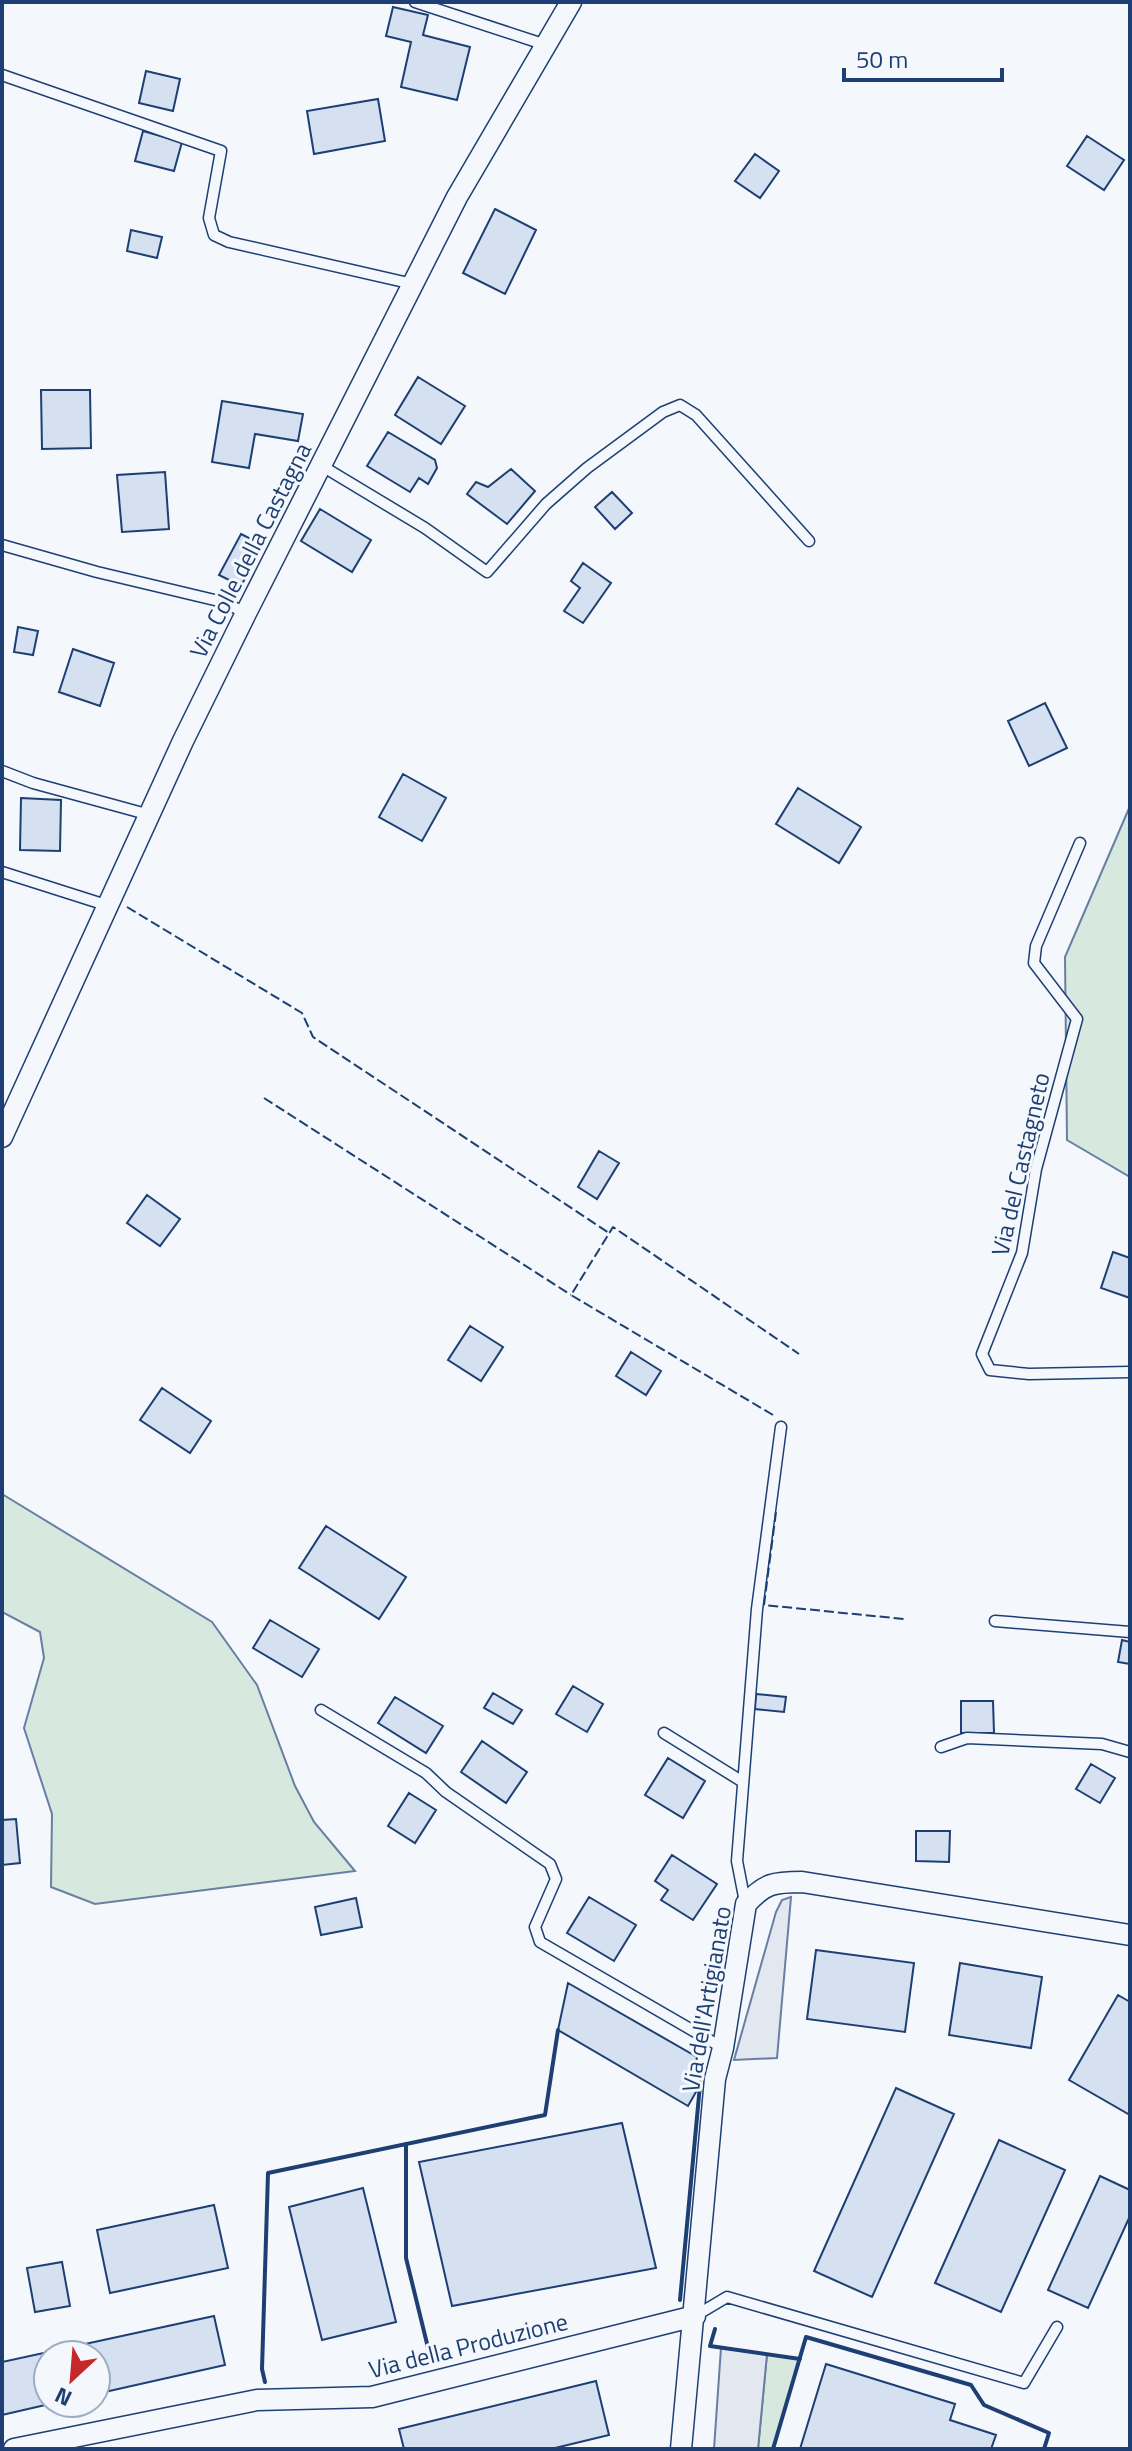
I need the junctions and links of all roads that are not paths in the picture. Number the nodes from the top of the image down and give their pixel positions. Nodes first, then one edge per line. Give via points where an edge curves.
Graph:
1 (415, 2) edge
2 (571, 2) edge
3 (546, 45) junction
4 (2, 75) edge
5 (413, 284) junction
6 (322, 466) junction
7 (809, 541) dead end
8 (2, 545) edge
9 (246, 613) junction
10 (2, 771) edge
11 (150, 815) junction
12 (1080, 843) dead end
13 (2, 872) edge
14 (109, 906) junction
15 (2, 1137) edge
16 (1130, 1372) edge
17 (781, 1427) dead end
18 (995, 1621) dead end
19 (1130, 1632) edge
20 (321, 1710) dead end
21 (664, 1733) dead end
22 (941, 1747) dead end
23 (1130, 1752) edge
24 (743, 1782) junction
25 (746, 1904) junction
26 (1130, 1935) edge
27 (723, 2048) junction
28 (695, 2316) junction
29 (1057, 2327) dead end
30 (14, 2449) edge
31 (681, 2449) edge

1 - 3 lane
2 - 3 street, Via Colle della Castagna
3 - 5 street, Via Colle della Castagna
4 - 5 lane via 221,151 209,218 214,235
5 - 6 street, Via Colle della Castagna
6 - 7 lane via 487,572 546,504 587,468 680,405 696,415
6 - 9 street, Via Colle della Castagna
8 - 9 lane via 223,602
9 - 11 street, Via Colle della Castagna
10 - 11 lane
11 - 14 street, Via Colle della Castagna
12 - 16 lane, Via del Castagneto via 1036,946 1034,963 1077,1019 1036,1169 1022,1253 982,1354 990,1370
13 - 14 lane
14 - 15 street, Via Colle della Castagna
17 - 24 lane via 757,1609
18 - 19 lane
20 - 27 lane via 426,1773 550,1864 556,1879 535,1927 540,1942
21 - 24 lane
22 - 23 lane via 967,1738 1102,1744
24 - 25 lane via 737,1861
25 - 26 street, Via dell'Artigianato via 761,1888 802,1882
25 - 27 street, Via dell'Artigianato
27 - 28 street, Via dell'Artigianato via 715,2079
28 - 29 lane via 727,2297 1024,2383
28 - 30 street, Via della Produzione via 372,2397 257,2400
28 - 31 street, Via dell'Artigianato

